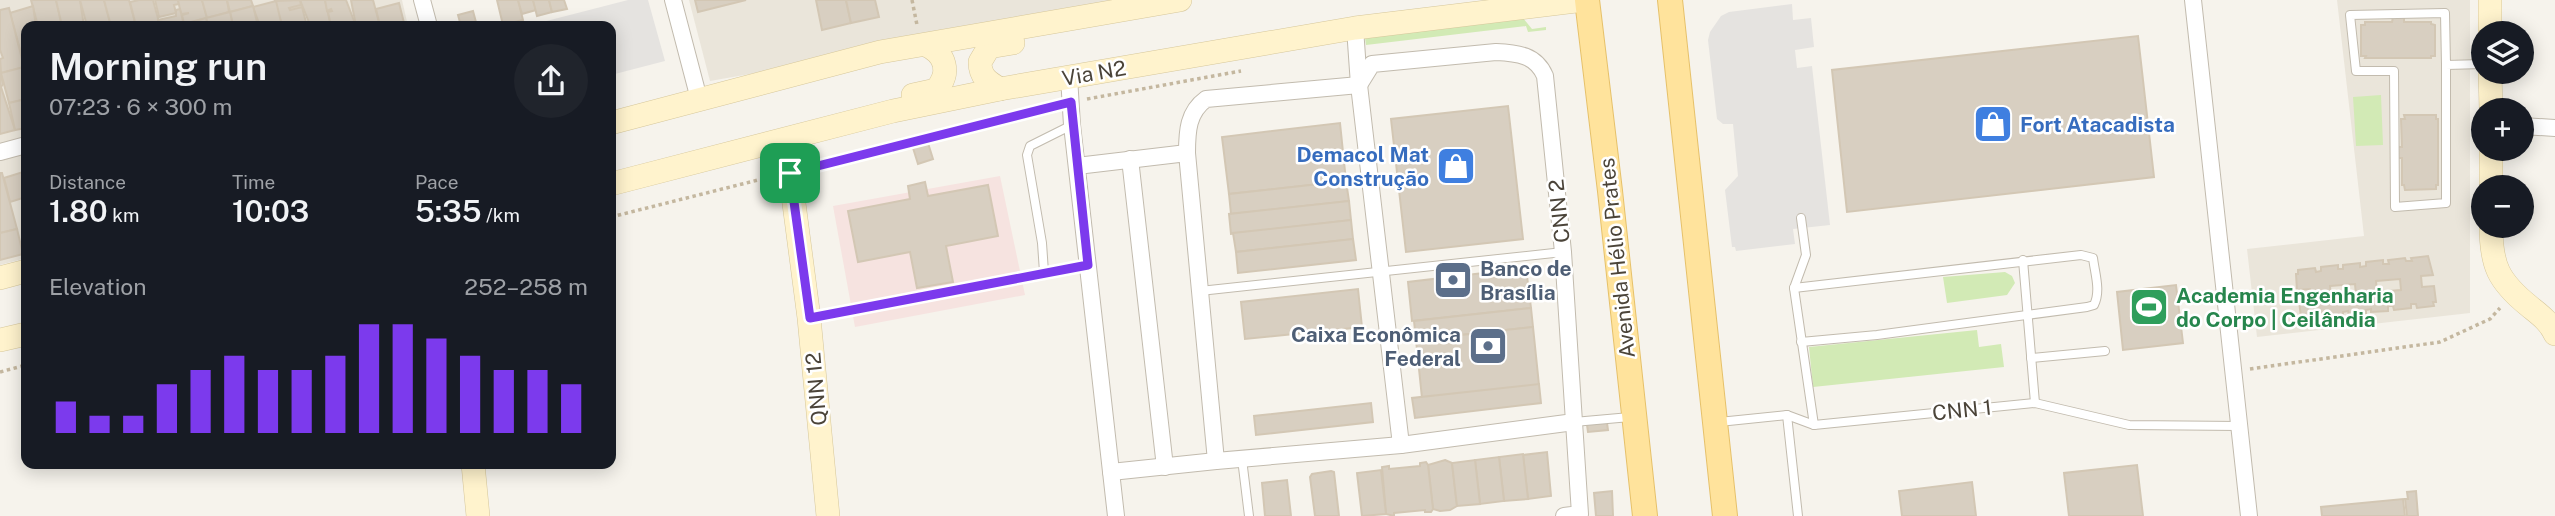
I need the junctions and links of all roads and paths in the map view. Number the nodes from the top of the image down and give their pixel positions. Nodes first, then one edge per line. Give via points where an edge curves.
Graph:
1 (422, 0) edge
2 (673, 0) edge
3 (912, 0) edge
4 (1586, 0) edge
5 (1670, 0) edge
6 (2193, 0) edge
7 (2490, 0) edge
8 (1172, 1) edge
9 (428, 21) edge
10 (2490, 21) edge
11 (1355, 28) junction
12 (921, 37) junction
13 (2471, 64) edge
14 (2446, 65) junction
15 (1248, 70) dead end
16 (1069, 77) junction
17 (1359, 85) junction
18 (1000, 89) junction
19 (699, 99) junction
20 (1071, 102) junction
21 (616, 121) edge
22 (1072, 125) junction
23 (2534, 127) edge
24 (2555, 128) edge
25 (801, 135) junction
26 (21, 146) edge
27 (0, 152) edge
28 (1187, 153) junction
29 (1130, 159) junction
30 (1077, 166) junction
31 (790, 173) junction
32 (616, 183) edge
33 (616, 216) edge
34 (1801, 218) dead end
35 (2492, 238) edge
36 (1563, 252) junction
37 (2023, 260) junction
38 (1088, 265) junction
39 (1381, 271) junction
40 (21, 272) edge
41 (1044, 272) junction
42 (0, 278) edge
43 (1794, 288) junction
44 (1200, 291) junction
45 (2514, 294) junction
46 (2027, 315) junction
47 (810, 318) junction
48 (21, 321) edge
49 (0, 327) edge
50 (2555, 334) edge
51 (21, 335) edge
52 (0, 341) edge
53 (1801, 342) junction
54 (2105, 351) dead end
55 (2031, 358) junction
56 (21, 366) edge
57 (0, 372) edge
58 (2233, 372) junction
59 (2035, 403) junction
60 (1787, 415) junction
61 (1634, 416) junction
62 (1574, 422) junction
63 (1715, 422) junction
64 (1814, 425) junction
65 (2239, 426) junction
66 (1401, 445) junction
67 (1242, 459) junction
68 (1216, 461) junction
69 (1165, 467) junction
70 (473, 469) edge
71 (1111, 472) junction
72 (478, 516) edge
73 (828, 516) edge
74 (1116, 516) edge
75 (1248, 516) edge
76 (1564, 516) edge
77 (1645, 516) edge
78 (1726, 516) edge
79 (1798, 516) edge
80 (2249, 516) edge

1 - 9 street
2 - 19 street
3 - 12 path
4 - 11 main road, Via N2
4 - 61 main road, Avenida Hélio Prates
5 - 63 main road
6 - 58 street
7 - 10 main road
8 - 12 main road
8 - 18 main road via 1108,24 989,47 981,56 980,68 986,81
11 - 16 main road, Via N2
11 - 17 street
12 - 19 main road
12 - 25 main road via 944,61 944,77 936,90 832,116
13 - 14 lane
14 - 14 lane via 2446,203 2395,207 2394,71 2356,71 2350,15 2445,13
15 - 20 path
16 - 18 main road, Via N2
16 - 20 street
17 - 28 street via 1206,99 1192,113
17 - 36 street, CNN 2 via 1372,64 1496,52 1532,58 1545,76
17 - 39 street
18 - 25 main road, Via N2
19 - 21 main road
20 - 22 street
20 - 31 path
22 - 30 street
22 - 41 lane via 1030,146 1027,155
23 - 24 street
25 - 31 main road, QNN 12
25 - 32 main road, Via N2
26 - 27 street
28 - 29 street
28 - 44 street
29 - 30 street
29 - 69 street
30 - 38 street
31 - 33 path
31 - 47 main road, QNN 12
34 - 43 lane via 1806,254
35 - 45 main road via 2498,274
36 - 39 lane
36 - 62 street, CNN 2
37 - 43 lane
37 - 46 lane
37 - 46 lane via 2088,256 2093,258 2097,282 2094,305
38 - 41 lane
38 - 71 street
39 - 44 lane
39 - 66 street
40 - 42 main road
41 - 47 lane
43 - 53 lane
44 - 68 street
45 - 50 main road via 2547,320
45 - 58 path via 2490,318 2440,342
46 - 53 lane
46 - 55 lane
47 - 73 main road, QNN 12
48 - 49 main road
51 - 52 main road
53 - 64 lane
54 - 55 lane
55 - 59 lane
56 - 57 path
58 - 65 street
59 - 64 lane, CNN 1
59 - 65 lane, CNN 1 via 2129,425
60 - 63 lane
60 - 64 lane, CNN 1
60 - 79 lane
61 - 62 lane
61 - 77 main road, Avenida Hélio Prates
62 - 66 street
62 - 76 street, CNN 2 via 1580,514
63 - 78 main road
65 - 80 street
66 - 67 street
67 - 68 street
67 - 75 lane
68 - 69 street
69 - 71 street
70 - 72 main road
71 - 74 street

